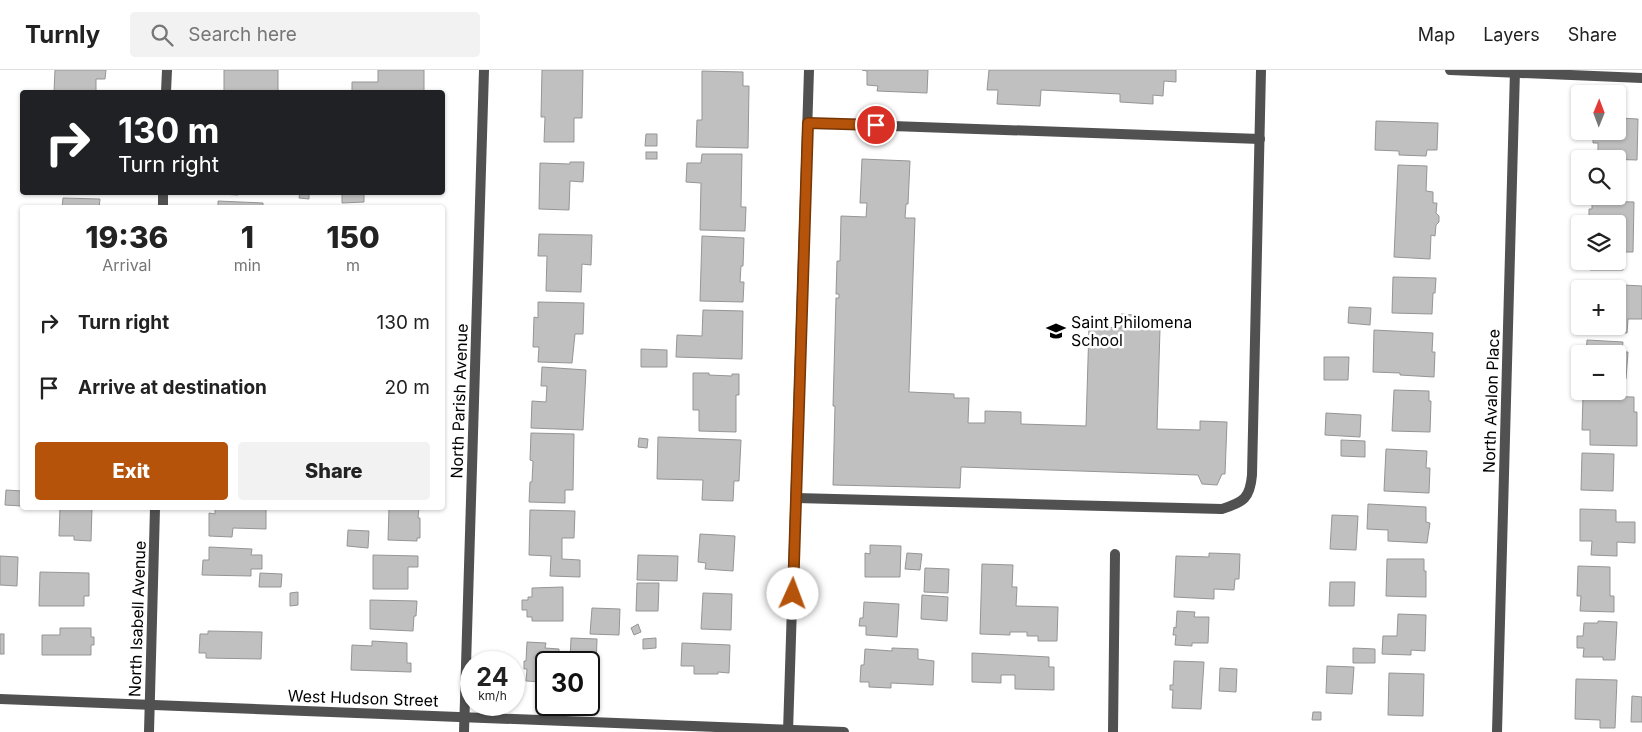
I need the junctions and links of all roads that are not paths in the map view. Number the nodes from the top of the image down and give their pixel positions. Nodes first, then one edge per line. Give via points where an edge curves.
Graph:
1 (167, 70) edge
2 (484, 70) edge
3 (809, 70) edge
4 (1261, 70) edge
5 (1450, 70) edge
6 (1515, 71) edge
7 (1642, 78) edge
8 (166, 90) edge
9 (808, 123) junction
10 (1260, 139) junction
11 (796, 498) junction
12 (155, 510) edge
13 (1115, 554) dead end
14 (467, 651) edge
15 (0, 698) edge
16 (150, 705) junction
17 (460, 716) edge
18 (465, 716) joint
19 (788, 731) edge
20 (149, 732) edge
21 (464, 732) edge
22 (844, 732) edge
23 (1113, 732) edge
24 (1497, 732) edge

1 - 8 street
2 - 14 street, North Parish Avenue
3 - 9 street
4 - 10 street
5 - 6 street
6 - 7 street
6 - 24 street, North Avalon Place
9 - 10 street
9 - 11 street
10 - 11 street via 1252,475 1251,490 1246,498 1222,509
11 - 19 street
12 - 16 street, North Isabell Avenue
13 - 23 street
15 - 16 street, West Hudson Street
16 - 17 street, West Hudson Street
16 - 20 street, North Isabell Avenue
18 - 19 street, West Hudson Street
18 - 21 street, North Parish Avenue
19 - 22 street, West Hudson Street

